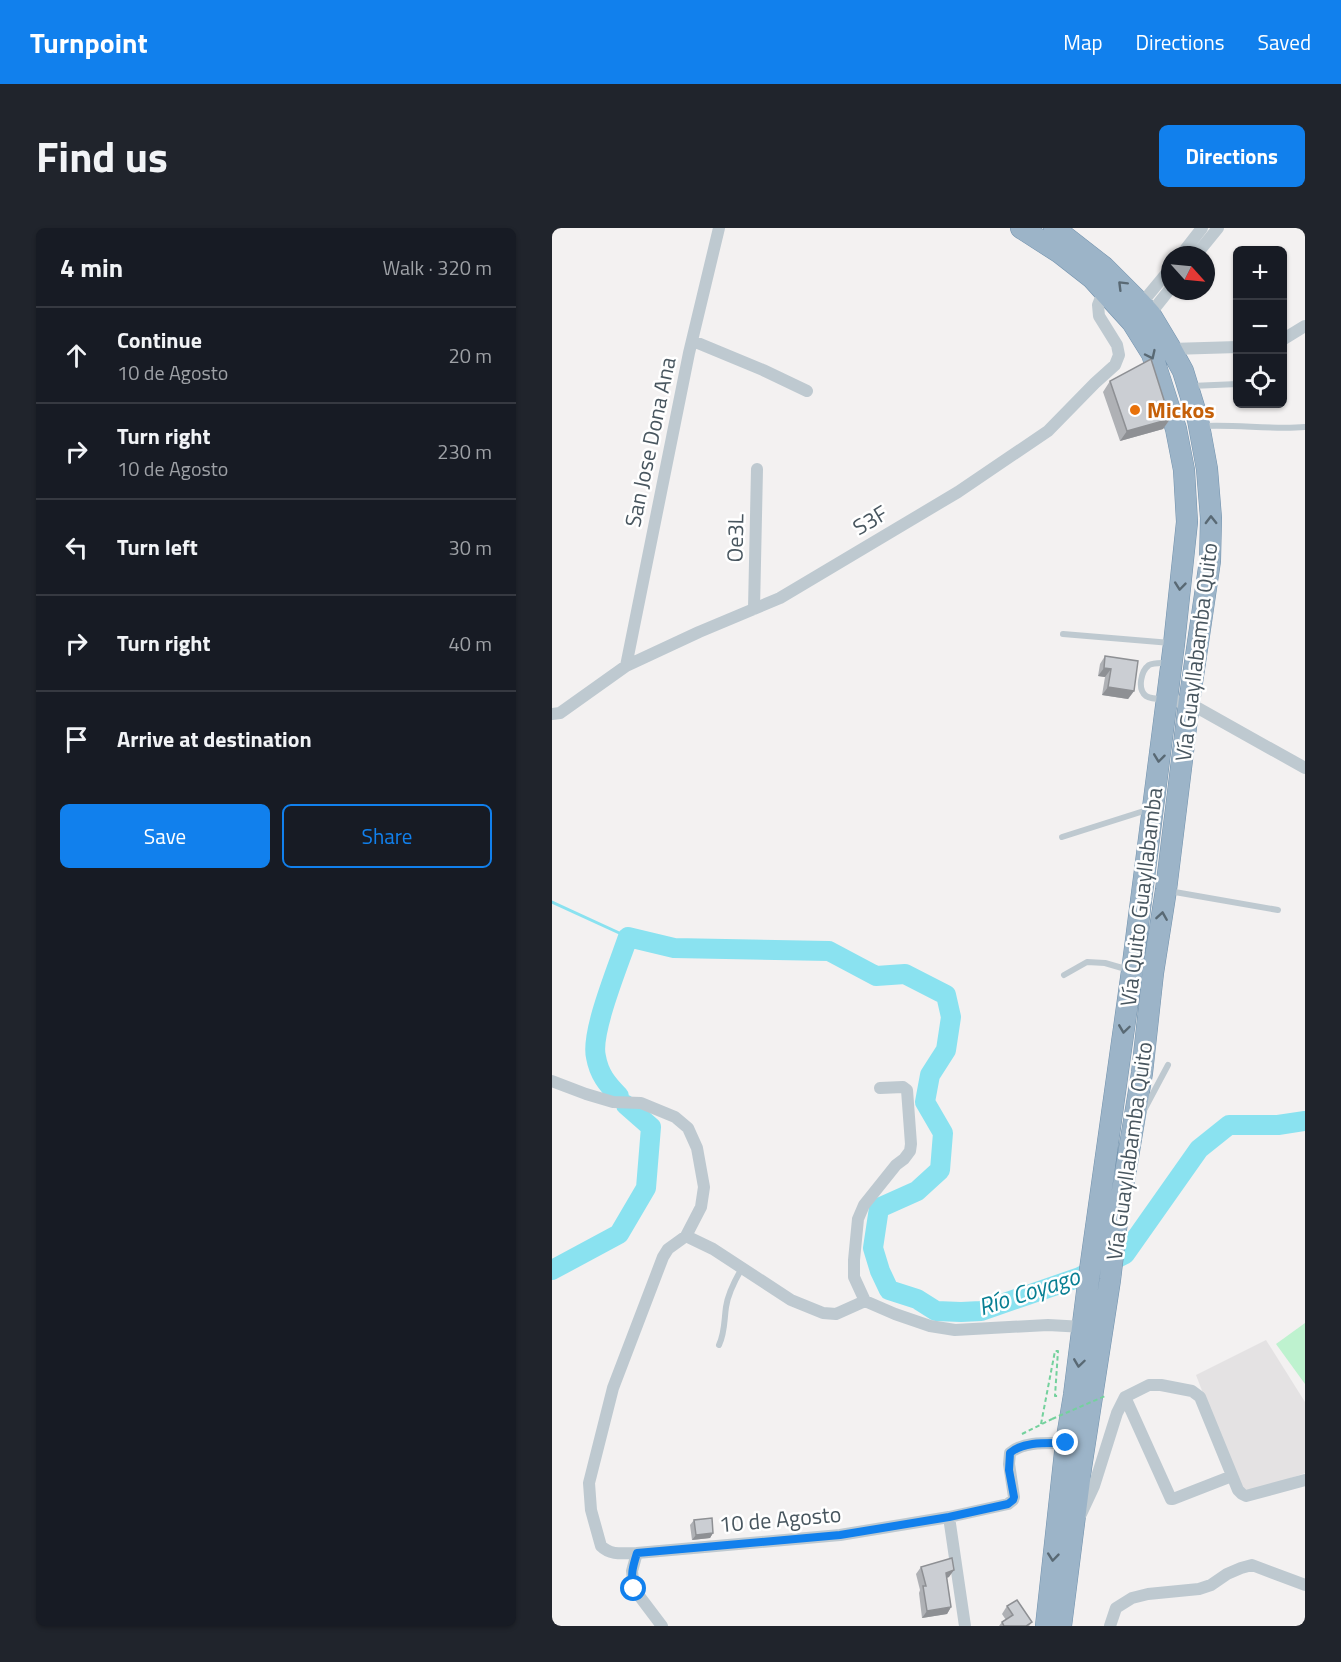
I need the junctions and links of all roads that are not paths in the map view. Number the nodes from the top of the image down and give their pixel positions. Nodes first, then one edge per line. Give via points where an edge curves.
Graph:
1 (719, 228) edge
2 (1021, 228) edge
3 (1054, 228) edge
4 (1202, 228) edge
5 (1218, 228) edge
6 (1188, 246) edge
7 (1203, 246) edge
8 (1161, 284) edge
9 (1104, 290) junction
10 (1161, 296) edge
11 (1146, 309) junction
12 (1305, 326) edge
13 (1287, 337) edge
14 (693, 341) junction
15 (1233, 347) edge
16 (1171, 349) junction
17 (1233, 384) edge
18 (1187, 386) junction
19 (807, 391) dead end
20 (1200, 427) junction
21 (1305, 427) edge
22 (757, 469) dead end
23 (754, 609) junction
24 (1063, 634) dead end
25 (1173, 653) junction
26 (626, 666) junction
27 (1167, 699) junction
28 (1189, 703) junction
29 (552, 714) edge
30 (1305, 768) edge
31 (1153, 807) junction
32 (1062, 837) dead end
33 (1166, 890) junction
34 (1278, 910) dead end
35 (1143, 972) junction
36 (1064, 975) dead end
37 (1168, 1065) dead end
38 (552, 1081) edge
39 (880, 1088) dead end
40 (1132, 1134) junction
41 (686, 1236) junction
42 (742, 1268) junction
43 (865, 1301) junction
44 (1084, 1327) junction
45 (719, 1345) dead end
46 (1125, 1397) junction
47 (1066, 1443) junction
48 (1232, 1476) junction
49 (1305, 1480) edge
50 (949, 1517) junction
51 (1072, 1534) junction
52 (637, 1553) junction
53 (1305, 1585) edge
54 (662, 1626) edge
55 (965, 1626) edge
56 (1046, 1626) edge
57 (1061, 1626) edge
58 (1110, 1626) edge

1 - 14 street, San Jose Dona Ana
2 - 9 highway, Vía Quito Guayllabamba via 1060,253
11 -> 3 highway, Vía Guayllabamba Quito via 1104,267
4 - 6 street
5 - 7 street
8 - 11 street
9 - 23 street, S3F via 1098,305 1099,316 1117,345 1119,356 1115,365 1048,430 958,492 780,598
9 -> 25 highway, Vía Quito Guayllabamba via 1132,322 1152,354 1176,429 1184,470 1187,522
10 - 11 street
11 - 16 highway, Vía Guayllabamba Quito
12 - 13 street
14 - 19 street
14 - 26 street, San Jose Dona Ana
15 - 16 street
16 - 18 highway, Vía Guayllabamba Quito
17 - 18 lane
18 - 20 highway, Vía Guayllabamba Quito
20 - 21 lane
28 -> 20 highway, Vía Guayllabamba Quito via 1210,561 1211,518
22 - 23 street, Oe3L
23 - 26 street, S3F
24 - 25 lane
25 - 27 highway, Vía Quito Guayllabamba
25 - 27 lane via 1148,666 1140,685 1148,697
26 - 29 street, S3F via 560,713
27 - 28 street
27 -> 31 highway, Vía Quito Guayllabamba
28 - 30 street
28 - 33 highway, Vía Guayllabamba Quito
31 - 32 lane
31 - 35 highway, Vía Quito Guayllabamba
33 - 34 lane
35 -> 33 highway, Vía Guayllabamba Quito
35 - 36 lane via 1087,962
35 - 40 highway, Vía Guayllabamba Quito via 1142,1073
35 -> 44 highway, Vía Quito Guayllabamba via 1095,1236
37 - 40 lane
38 - 41 street via 613,1102 641,1102 675,1117 688,1128 697,1148 704,1187 701,1208
39 - 43 street via 907,1090 911,1144 910,1151 864,1205 858,1219 854,1277
40 - 51 highway, Vía Guayllabamba Quito
41 - 42 street
41 - 52 street, 10 de Agosto via 668,1249 654,1276 613,1388 590,1483 591,1510 601,1546 612,1553
42 - 43 street via 791,1300 823,1313 836,1314
42 - 45 lane via 726,1305 724,1334
43 - 44 street via 930,1326 955,1330
44 -> 47 highway, Vía Quito Guayllabamba
46 - 48 street via 1149,1385 1192,1391 1200,1397
46 - 48 street via 1171,1499
46 - 51 street via 1094,1486
47 - 50 street, 10 de Agosto via 1019,1447 1010,1453 1013,1500
47 -> 56 highway, Vía Quito Guayllabamba
48 - 49 street via 1238,1490 1246,1496
50 - 52 street, 10 de Agosto via 840,1535
50 - 55 street
51 - 57 highway, Vía Guayllabamba Quito
52 - 54 street via 632,1571 634,1589
53 - 58 street via 1252,1565 1199,1589 1132,1598 1116,1608

